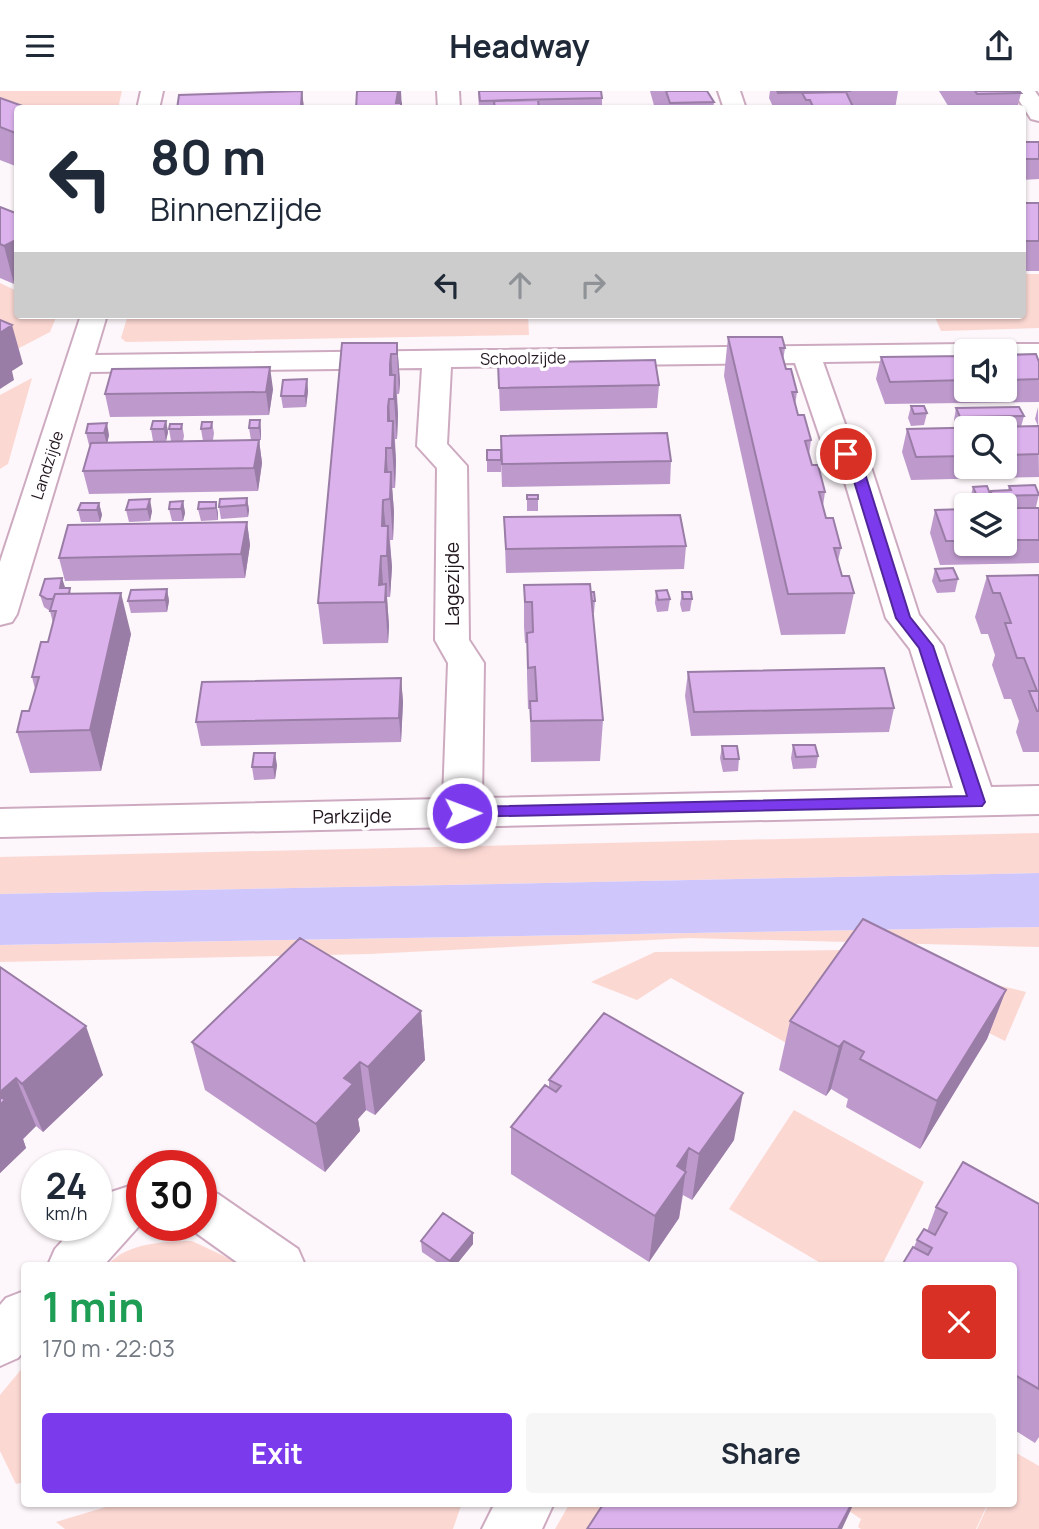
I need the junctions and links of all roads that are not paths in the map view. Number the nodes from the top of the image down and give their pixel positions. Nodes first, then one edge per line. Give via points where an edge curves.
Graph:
1 (1024, 91) edge
2 (1039, 114) edge
3 (93, 319) edge
4 (954, 352) edge
5 (1017, 352) edge
6 (1039, 352) edge
7 (806, 353) junction
8 (438, 359) junction
9 (79, 364) junction
10 (0, 614) edge
11 (1039, 800) edge
12 (977, 802) junction
13 (462, 813) junction
14 (0, 823) edge
15 (126, 1208) edge
16 (217, 1220) edge
17 (75, 1262) edge
18 (277, 1262) edge
19 (21, 1318) edge
20 (0, 1341) edge
21 (524, 1507) edge
22 (510, 1529) edge

1 - 2 street
3 - 9 street, Landzijde
4 - 7 street, Schoolzijde
5 - 6 street
7 - 8 street, Schoolzijde
7 - 12 street via 837,443 855,464 903,618 926,646
8 - 9 street, Schoolzijde
8 - 13 street, Lagezijde via 432,446 452,466 452,640 466,663
9 - 10 street, Landzijde
11 - 12 street, Parkzijde
12 - 13 street, Parkzijde
13 - 14 street, Parkzijde
15 - 17 street
16 - 18 street
19 - 20 street
21 - 22 street

